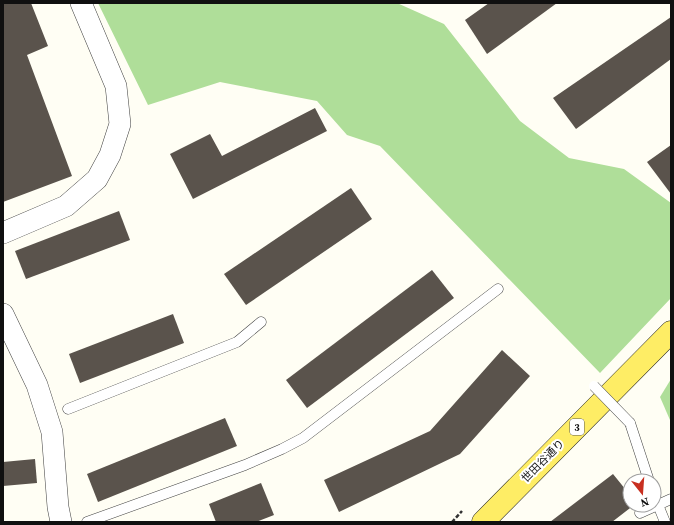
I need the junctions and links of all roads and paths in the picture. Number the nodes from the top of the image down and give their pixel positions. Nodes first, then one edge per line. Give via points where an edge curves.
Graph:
1 (80, 3) edge
2 (3, 233) edge
3 (498, 288) dead end
4 (3, 314) edge
5 (261, 322) dead end
6 (671, 332) edge
7 (594, 386) dead end
8 (68, 409) dead end
9 (646, 473) edge
10 (463, 511) dead end
11 (61, 522) edge
12 (87, 522) edge
13 (452, 522) edge
14 (483, 522) edge

1 - 2 street via 116,86 120,124 110,155 97,179 66,206
3 - 12 lane via 303,438 245,464
4 - 11 street via 37,385 52,432
5 - 8 lane via 237,342
6 - 14 main road, 世田谷通り / 3
7 - 9 lane, bridge via 630,423
10 - 13 path

